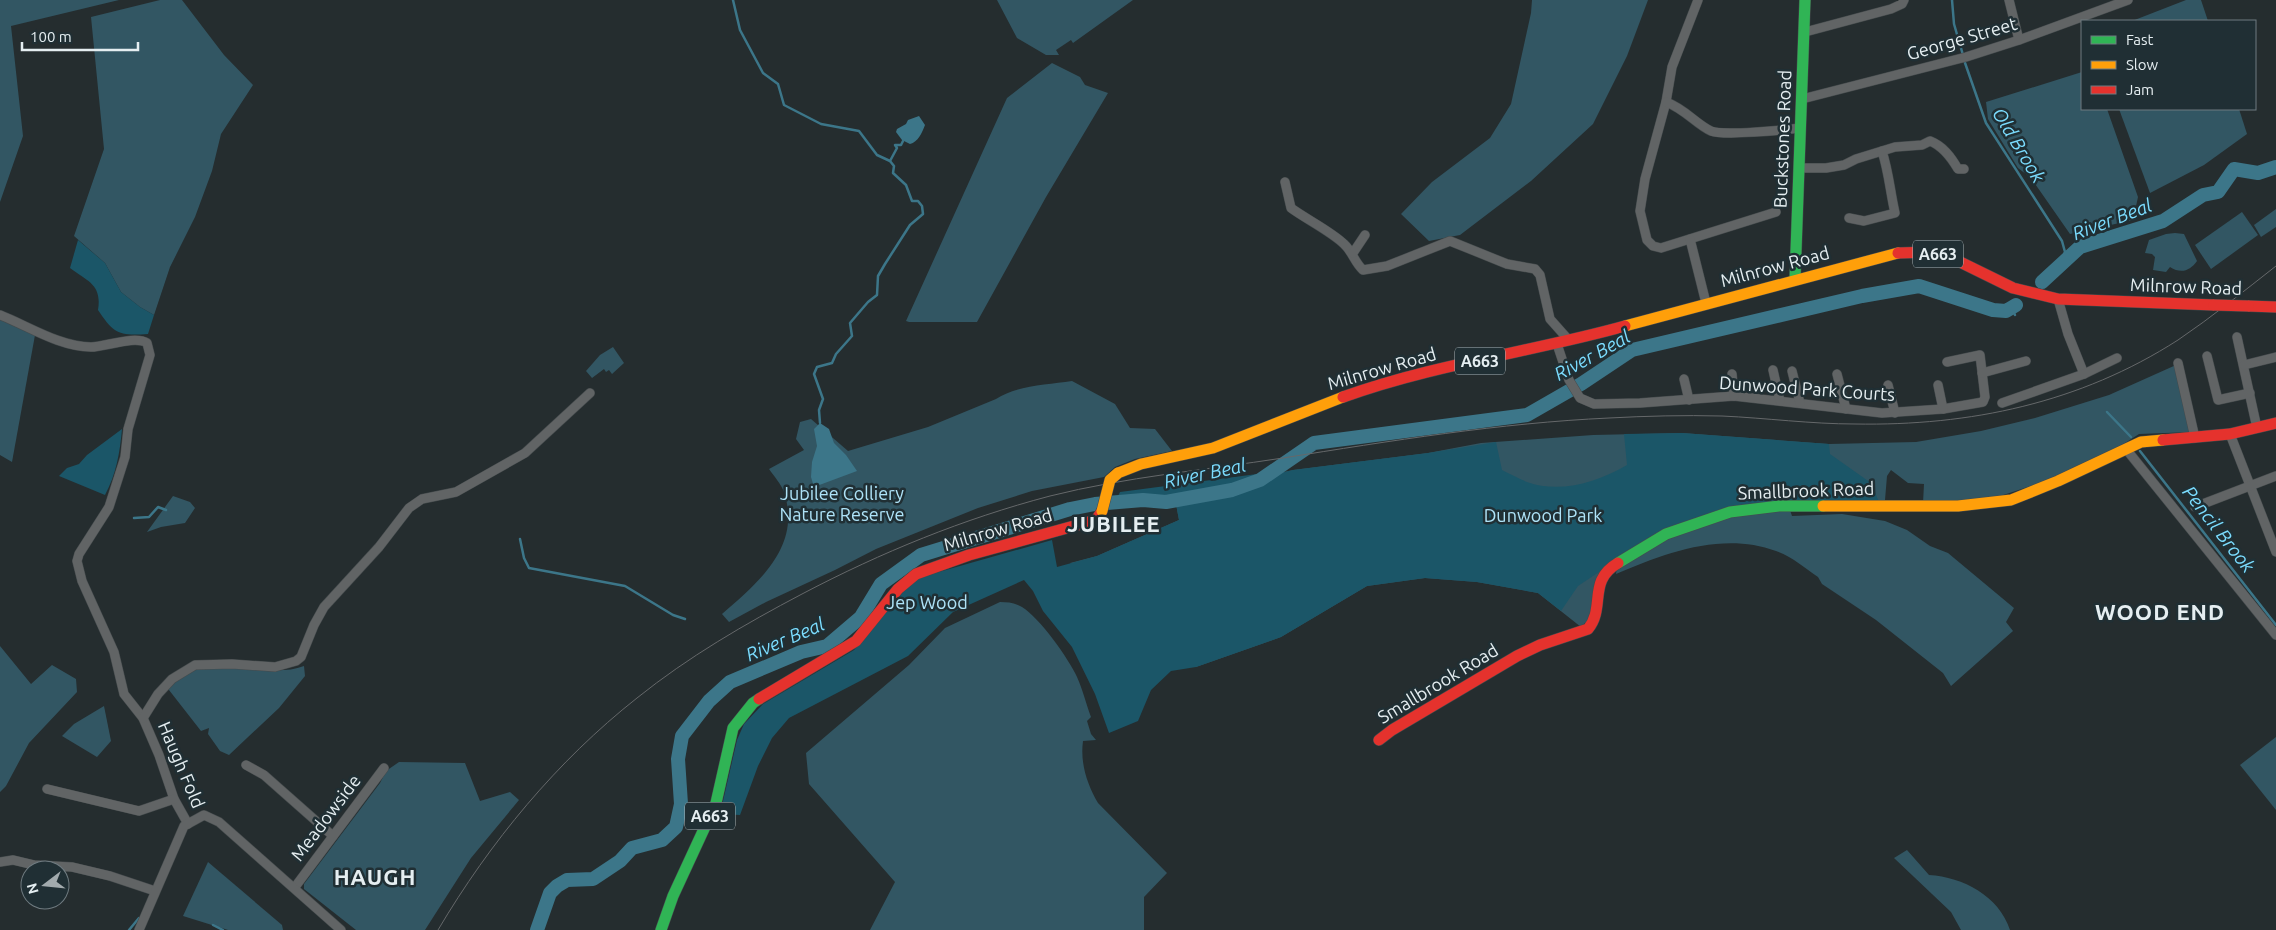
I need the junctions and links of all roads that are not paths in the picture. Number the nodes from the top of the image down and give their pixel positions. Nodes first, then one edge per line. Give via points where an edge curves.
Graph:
1 (1698, 0) edge
2 (1805, 0) edge
3 (1904, 0) edge
4 (2009, 0) edge
5 (2128, 0) edge
6 (1804, 32) junction
7 (2019, 40) junction
8 (1802, 99) junction
9 (1666, 102) junction
10 (1800, 128) junction
11 (1882, 151) junction
12 (1799, 168) junction
13 (1964, 169) dead end
14 (1285, 182) dead end
15 (1776, 212) dead end
16 (1849, 218) dead end
17 (1365, 235) dead end
18 (1690, 240) junction
19 (1353, 253) junction
20 (1795, 280) junction
21 (2058, 299) junction
22 (1706, 303) junction
23 (2276, 307) edge
24 (0, 315) edge
25 (2237, 337) dead end
26 (1562, 343) junction
27 (2207, 356) dead end
28 (2276, 357) edge
29 (2116, 358) dead end
30 (2026, 361) dead end
31 (1947, 362) dead end
32 (2178, 363) dead end
33 (2244, 366) junction
34 (1773, 370) dead end
35 (1792, 371) dead end
36 (1982, 372) junction
37 (1732, 374) dead end
38 (1837, 374) dead end
39 (2084, 374) junction
40 (1684, 379) dead end
41 (1888, 385) dead end
42 (1938, 386) dead end
43 (590, 393) dead end
44 (2250, 393) junction
45 (1734, 396) junction
46 (1689, 400) junction
47 (1780, 401) junction
48 (1800, 403) junction
49 (2002, 403) dead end
50 (1846, 409) junction
51 (1943, 409) junction
52 (1895, 413) junction
53 (2276, 423) edge
54 (2257, 428) junction
55 (2230, 434) junction
56 (2195, 438) junction
57 (2126, 449) junction
58 (2276, 476) edge
59 (2251, 487) junction
60 (2194, 508) dead end
61 (2273, 536) edge
62 (2276, 552) edge
63 (2276, 635) edge
64 (144, 718) junction
65 (1379, 740) dead end
66 (246, 765) dead end
67 (384, 768) dead end
68 (47, 789) dead end
69 (174, 799) junction
70 (186, 825) junction
71 (333, 836) junction
72 (0, 862) edge
73 (295, 887) junction
74 (156, 891) junction
75 (139, 930) edge
76 (342, 930) edge
77 (661, 930) edge

1 - 9 street via 1672,67
2 - 6 main road, Buckstones Road
3 - 6 street via 1891,9
4 - 7 street
5 - 7 street, George Street
6 - 8 main road, Buckstones Road
7 - 8 street, George Street
8 - 10 main road, Buckstones Road
9 - 10 street via 1680,107 1712,132
9 - 18 street via 1645,179 1640,211 1647,240 1654,246 1661,248
10 - 12 main road, Buckstones Road
11 - 12 street via 1844,165
11 - 13 street via 1930,141 1952,158 1958,169
11 - 16 street via 1889,172 1895,213 1864,221
12 - 20 main road, Buckstones Road
14 - 19 street via 1291,208 1343,242
15 - 18 street
17 - 19 street
18 - 22 street
19 - 26 street, Dunwood Park Courts via 1359,267 1372,270 1450,241 1506,264 1535,269 1540,275 1550,319 1566,337
20 - 21 main road, Milnrow Road / A663 via 1918,251 1952,258 2013,288
20 - 22 main road, Milnrow Road / A663
21 - 23 main road, Milnrow Road / A663, bridge
21 - 39 street
22 - 26 main road, Milnrow Road / A663
24 - 64 street, Haugh Fold via 77,345 91,347 136,340 147,342 150,355 109,507 79,554 78,561 82,582 114,652 124,694
25 - 33 street
26 - 46 street, Dunwood Park Courts via 1569,380 1580,398 1594,404
26 - 77 main road, Milnrow Road / A663, bridge via 1391,381 1214,448 1141,464 1118,473 1110,480 1102,511 1096,520 969,555 916,574 898,589 856,641 754,703 733,728 716,803 673,896
27 - 44 street via 2218,400
28 - 33 street
29 - 39 street
30 - 36 street
31 - 36 street, Dunwood Park Courts via 1980,355
32 - 56 street
33 - 44 street
34 - 47 street
35 - 48 street
36 - 51 street, Dunwood Park Courts via 1984,402
37 - 45 street
38 - 50 street
39 - 49 street
40 - 46 street
41 - 52 street
42 - 51 street
43 - 64 street via 525,453 456,492 422,499 409,508 379,547 324,607 301,657 296,661 275,667 195,665 172,679 158,694
44 - 54 street
45 - 46 street, Dunwood Park Courts
45 - 47 street, Dunwood Park Courts
47 - 48 street, Dunwood Park Courts
48 - 50 street, Dunwood Park Courts
50 - 52 street, Dunwood Park Courts
51 - 52 street, Dunwood Park Courts
53 - 54 main road, Smallbrook Road
54 - 55 main road, Smallbrook Road
55 - 56 main road, Smallbrook Road
55 - 59 street
56 - 57 main road, Smallbrook Road via 2141,442
57 - 63 street
57 - 65 main road, Smallbrook Road via 2011,500 1958,506 1779,506 1730,512 1666,534 1606,570 1601,579 1593,623 1588,629 1518,656
58 - 59 street
59 - 60 street
59 - 61 street
61 - 62 street
64 - 69 street, Haugh Fold
66 - 71 street via 264,775
67 - 71 street, Meadowside
68 - 69 street via 139,811
69 - 70 street, Haugh Fold
70 - 73 street via 204,815 219,822
70 - 74 street
71 - 73 street, Meadowside
72 - 74 street via 12,860 72,868
73 - 76 street
74 - 75 street

